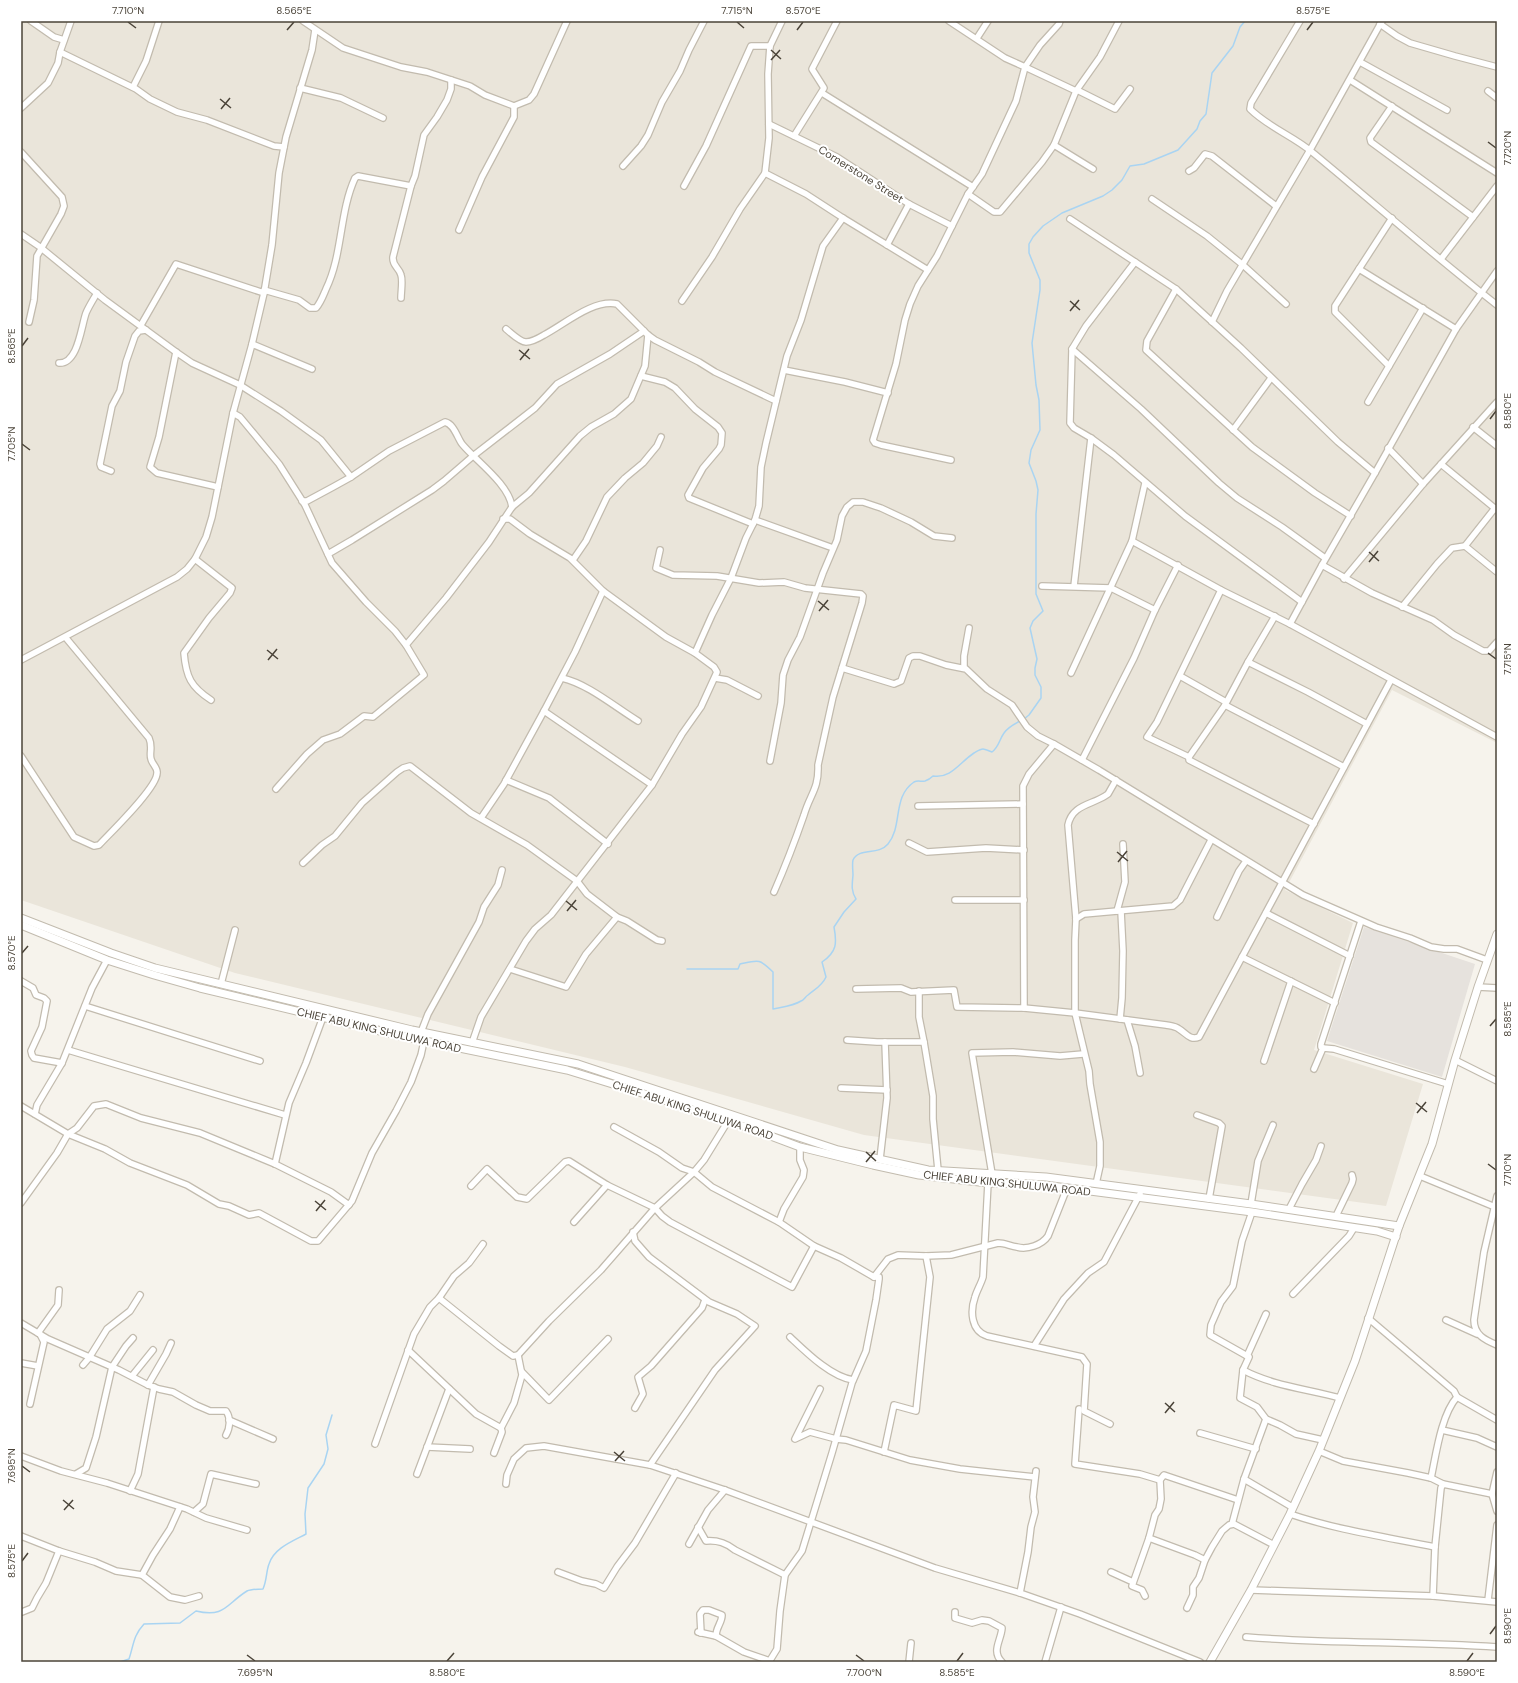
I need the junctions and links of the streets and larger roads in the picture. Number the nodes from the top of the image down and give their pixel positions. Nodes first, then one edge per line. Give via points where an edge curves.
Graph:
1 (31, 21) edge
2 (71, 21) edge
3 (159, 21) edge
4 (303, 21) edge
5 (567, 21) edge
6 (704, 21) edge
7 (782, 21) edge
8 (837, 21) edge
9 (949, 21) edge
10 (988, 21) edge
11 (1060, 21) edge
12 (1119, 21) edge
13 (1300, 21) edge
14 (1381, 22) edge
15 (315, 30) junction
16 (977, 38) junction
17 (64, 40) junction
18 (770, 46) junction
19 (60, 52) junction
20 (1360, 62) junction
21 (1025, 67) junction
22 (1497, 67) edge
23 (451, 80) junction
24 (1350, 80) junction
25 (461, 83) junction
26 (133, 87) junction
27 (300, 88) junction
28 (1130, 88) dead end
29 (451, 89) junction
30 (1077, 91) junction
31 (1488, 91) dead end
32 (822, 93) junction
33 (1497, 98) edge
34 (514, 106) junction
35 (1392, 106) junction
36 (21, 108) edge
37 (1447, 110) dead end
38 (383, 118) dead end
39 (769, 124) junction
40 (794, 136) junction
41 (1054, 145) junction
42 (284, 147) junction
43 (1310, 150) junction
44 (21, 152) edge
45 (623, 166) dead end
46 (1093, 169) dead end
47 (1189, 171) dead end
48 (765, 173) junction
49 (1497, 174) edge
50 (411, 186) junction
51 (684, 186) dead end
52 (1497, 186) edge
53 (972, 187) junction
54 (968, 194) junction
55 (1152, 199) dead end
56 (910, 204) junction
57 (1276, 206) junction
58 (1473, 217) junction
59 (843, 218) junction
60 (1392, 218) junction
61 (1070, 219) dead end
62 (952, 226) junction
63 (459, 230) dead end
64 (21, 234) edge
65 (887, 244) junction
66 (40, 248) junction
67 (1442, 260) junction
68 (1135, 262) junction
69 (1243, 265) junction
70 (1359, 269) junction
71 (928, 270) junction
72 (1497, 271) edge
73 (1176, 289) junction
74 (264, 291) junction
75 (1481, 293) junction
76 (97, 294) junction
77 (401, 298) dead end
78 (682, 301) dead end
79 (1286, 304) dead end
80 (1497, 305) edge
81 (1423, 308) junction
82 (29, 322) dead end
83 (1212, 322) junction
84 (141, 325) junction
85 (1456, 328) junction
86 (506, 329) dead end
87 (146, 330) junction
88 (646, 333) junction
89 (252, 344) junction
90 (1072, 349) junction
91 (176, 352) junction
92 (59, 363) dead end
93 (1389, 366) junction
94 (312, 369) dead end
95 (784, 370) junction
96 (641, 376) junction
97 (1271, 378) junction
98 (240, 385) junction
99 (888, 393) junction
100 (776, 401) junction
101 (1368, 402) dead end
102 (1497, 402) edge
103 (233, 413) junction
104 (1473, 427) junction
105 (1233, 430) junction
106 (661, 437) dead end
107 (1092, 438) junction
108 (1497, 446) edge
109 (1388, 448) junction
110 (473, 456) junction
111 (951, 460) dead end
112 (1442, 464) junction
113 (111, 472) dead end
114 (1375, 473) junction
115 (351, 477) junction
116 (1145, 482) junction
117 (1423, 484) junction
118 (218, 487) junction
119 (305, 502) junction
120 (1496, 509) edge
121 (510, 510) junction
122 (1351, 516) junction
123 (503, 519) junction
124 (510, 519) junction
125 (754, 522) junction
126 (952, 538) dead end
127 (1132, 541) junction
128 (1465, 546) junction
129 (832, 548) junction
130 (660, 550) dead end
131 (328, 554) junction
132 (1325, 558) junction
133 (195, 559) junction
134 (572, 560) junction
135 (1178, 565) junction
136 (1322, 565) junction
137 (1497, 572) edge
138 (731, 578) junction
139 (1344, 579) junction
140 (1042, 586) dead end
141 (1074, 586) junction
142 (1111, 588) junction
143 (817, 589) junction
144 (1221, 590) junction
145 (603, 591) junction
146 (1302, 602) junction
147 (1402, 608) junction
148 (1155, 610) junction
149 (1276, 616) junction
150 (1290, 624) junction
151 (969, 628) dead end
152 (66, 638) junction
153 (1497, 642) edge
154 (406, 645) junction
155 (695, 652) junction
156 (21, 660) edge
157 (1248, 662) junction
158 (842, 668) junction
159 (964, 668) junction
160 (1071, 672) dead end
161 (1180, 676) junction
162 (562, 678) junction
163 (715, 678) junction
164 (1391, 680) junction
165 (758, 696) dead end
166 (211, 700) dead end
167 (1225, 703) junction
168 (544, 711) junction
169 (638, 721) dead end
170 (1367, 724) junction
171 (1497, 738) edge
172 (1054, 744) junction
173 (21, 756) edge
174 (1189, 758) junction
175 (1082, 760) junction
176 (770, 761) dead end
177 (1344, 767) junction
178 (506, 780) junction
179 (1116, 780) junction
180 (652, 785) junction
181 (276, 789) dead end
182 (1023, 804) junction
183 (918, 806) dead end
184 (482, 818) junction
185 (1314, 824) junction
186 (1211, 840) junction
187 (909, 843) dead end
188 (608, 844) junction
189 (1122, 844) dead end
190 (1024, 850) junction
191 (1246, 861) junction
192 (303, 863) dead end
193 (502, 870) dead end
194 (577, 881) junction
195 (1282, 882) junction
196 (774, 892) dead end
197 (955, 900) dead end
198 (1024, 900) junction
199 (1075, 904) junction
200 (1119, 911) junction
201 (1266, 913) junction
202 (1084, 914) junction
203 (617, 917) junction
204 (1217, 917) dead end
205 (21, 918) edge
206 (1076, 919) junction
207 (1361, 921) junction
208 (22, 928) edge
209 (235, 930) dead end
210 (1497, 934) edge
211 (662, 941) dead end
212 (1350, 956) junction
213 (1242, 957) junction
214 (107, 960) junction
215 (1488, 960) junction
216 (510, 969) junction
217 (203, 980) junction
218 (21, 981) edge
219 (1291, 981) junction
220 (221, 984) junction
221 (1478, 987) junction
222 (200, 988) junction
223 (1497, 988) edge
224 (856, 989) dead end
225 (919, 991) junction
226 (1335, 1003) junction
227 (86, 1006) junction
228 (1024, 1008) junction
229 (1075, 1013) junction
230 (323, 1018) junction
231 (1120, 1019) junction
232 (1127, 1020) junction
233 (421, 1032) junction
234 (421, 1040) junction
235 (847, 1040) dead end
236 (472, 1042) junction
237 (885, 1042) junction
238 (924, 1042) junction
239 (1324, 1048) junction
240 (68, 1050) junction
241 (1084, 1054) junction
242 (1455, 1060) junction
243 (260, 1061) dead end
244 (1264, 1061) dead end
245 (62, 1063) junction
246 (1314, 1069) dead end
247 (1140, 1073) dead end
248 (1497, 1081) edge
249 (1448, 1084) junction
250 (841, 1088) dead end
251 (887, 1090) junction
252 (37, 1105) junction
253 (21, 1106) edge
254 (28, 1109) junction
255 (35, 1114) junction
256 (285, 1115) junction
257 (1197, 1115) dead end
258 (728, 1121) junction
259 (1274, 1125) dead end
260 (756, 1126) junction
261 (614, 1127) dead end
262 (68, 1134) junction
263 (1321, 1146) dead end
264 (800, 1147) junction
265 (880, 1159) junction
266 (275, 1164) junction
267 (938, 1170) junction
268 (694, 1172) junction
269 (992, 1174) junction
270 (1352, 1175) dead end
271 (1420, 1176) junction
272 (988, 1183) junction
273 (1096, 1184) junction
274 (607, 1185) junction
275 (471, 1186) dead end
276 (1067, 1188) junction
277 (1142, 1190) junction
278 (1497, 1196) edge
279 (1139, 1198) junction
280 (1209, 1199) junction
281 (21, 1202) edge
282 (1250, 1204) junction
283 (349, 1205) junction
284 (1495, 1206) junction
285 (655, 1208) junction
286 (1289, 1209) junction
287 (1252, 1212) junction
288 (1336, 1216) junction
289 (574, 1222) dead end
290 (779, 1222) junction
291 (1399, 1226) junction
292 (1354, 1228) junction
293 (633, 1232) junction
294 (1396, 1237) junction
295 (482, 1244) dead end
296 (814, 1246) junction
297 (984, 1246) junction
298 (926, 1256) junction
299 (877, 1276) junction
300 (59, 1290) dead end
301 (1293, 1294) dead end
302 (140, 1295) dead end
303 (439, 1298) junction
304 (706, 1300) junction
305 (1266, 1314) dead end
306 (1368, 1318) junction
307 (1446, 1320) dead end
308 (21, 1323) edge
309 (39, 1334) junction
310 (1478, 1334) junction
311 (790, 1337) dead end
312 (132, 1338) dead end
313 (608, 1340) dead end
314 (171, 1342) dead end
315 (1497, 1345) edge
316 (1034, 1346) junction
317 (153, 1350) dead end
318 (408, 1350) junction
319 (518, 1355) junction
320 (1247, 1356) junction
321 (89, 1358) junction
322 (21, 1363) edge
323 (83, 1364) dead end
324 (38, 1366) junction
325 (112, 1367) junction
326 (1243, 1370) junction
327 (522, 1371) junction
328 (132, 1376) junction
329 (854, 1380) junction
330 (148, 1385) junction
331 (154, 1387) junction
332 (449, 1389) junction
333 (820, 1389) dead end
334 (1457, 1397) junction
335 (1340, 1398) junction
336 (30, 1404) dead end
337 (635, 1408) dead end
338 (1079, 1409) dead end
339 (1266, 1419) junction
340 (229, 1420) junction
341 (1497, 1420) edge
342 (1110, 1424) dead end
343 (501, 1428) junction
344 (1442, 1430) junction
345 (1200, 1433) dead end
346 (226, 1435) dead end
347 (273, 1439) dead end
348 (836, 1439) junction
349 (1323, 1440) junction
350 (375, 1444) dead end
351 (427, 1447) junction
352 (1497, 1447) edge
353 (470, 1449) dead end
354 (1256, 1449) junction
355 (1319, 1451) junction
356 (884, 1452) junction
357 (494, 1453) dead end
358 (21, 1456) edge
359 (650, 1465) junction
360 (1497, 1472) edge
361 (676, 1473) junction
362 (76, 1474) junction
363 (417, 1474) dead end
364 (1431, 1478) junction
365 (1244, 1479) junction
366 (1160, 1480) junction
367 (256, 1484) dead end
368 (506, 1484) dead end
369 (1443, 1484) junction
370 (725, 1490) junction
371 (130, 1491) junction
372 (1492, 1494) junction
373 (1238, 1500) junction
374 (180, 1507) junction
375 (1291, 1510) junction
376 (1497, 1511) edge
377 (194, 1512) junction
378 (811, 1522) junction
379 (1232, 1524) junction
380 (1497, 1525) edge
381 (698, 1526) junction
382 (247, 1530) dead end
383 (21, 1536) edge
384 (1149, 1538) junction
385 (689, 1544) dead end
386 (1274, 1545) junction
387 (1435, 1546) junction
388 (59, 1551) junction
389 (1205, 1560) junction
390 (558, 1572) dead end
391 (1111, 1572) dead end
392 (142, 1575) junction
393 (785, 1575) junction
394 (1133, 1582) junction
395 (1251, 1590) junction
396 (1020, 1594) junction
397 (199, 1596) dead end
398 (1145, 1596) dead end
399 (1433, 1596) junction
400 (1488, 1600) junction
401 (1497, 1602) edge
402 (1061, 1608) junction
403 (1187, 1608) dead end
404 (22, 1612) edge
405 (954, 1612) dead end
406 (716, 1636) junction
407 (1246, 1638) dead end
408 (911, 1643) dead end
409 (1497, 1647) edge
410 (769, 1662) edge
411 (909, 1662) edge
412 (1002, 1662) edge
413 (1045, 1662) edge
414 (1200, 1662) edge
415 (1210, 1662) edge

1 - 17 street via 54,37
2 - 17 street
3 - 26 street via 146,61
4 - 15 street
5 - 34 street via 534,94 529,100
6 - 45 street via 648,135
7 - 18 street
8 - 32 street via 812,69 823,84
9 - 16 street
10 - 16 street
11 - 21 street
12 - 30 street via 1100,57
13 - 43 street via 1249,108
14 - 20 street
14 - 22 street via 1410,43
15 - 23 street via 343,48
15 - 27 street via 312,50
16 - 21 street via 1005,58
17 - 19 street
18 - 39 street
18 - 51 street via 751,46 706,146
19 - 26 street
19 - 36 street via 58,63 48,83
20 - 24 street
20 - 37 street
21 - 30 street
21 - 53 street via 1011,113 982,174
23 - 25 street
23 - 29 street
24 - 35 street
24 - 43 street
25 - 29 street
25 - 34 street
26 - 42 street via 176,112 208,120 274,146
27 - 38 street via 341,98
27 - 42 street
28 - 30 street via 1115,109
29 - 50 street via 438,117 424,135
30 - 41 street
31 - 33 street
32 - 40 street
32 - 53 street
34 - 63 street via 514,117 482,178
35 - 49 street
35 - 58 street via 1370,138 1370,142
39 - 40 street, Cornerstone Street
39 - 48 street
40 - 56 street, Cornerstone Street via 838,157
41 - 46 street
41 - 54 street via 1000,212 994,212
42 - 74 street
43 - 57 street
43 - 60 street
44 - 66 street via 62,197 64,206 55,226
47 - 57 street via 1205,154 1212,156
48 - 59 street via 806,194
48 - 78 street
50 - 74 street via 358,176 355,178 344,213 332,278 316,308 310,308 299,300
50 - 77 street via 393,259 402,277
52 - 58 street
53 - 54 street
54 - 62 street
55 - 69 street via 1202,232
56 - 62 street, Cornerstone Street
56 - 65 street
57 - 69 street
58 - 67 street
59 - 65 street
59 - 95 street via 823,246
60 - 67 street
60 - 70 street
61 - 68 street
62 - 71 street
64 - 66 street
65 - 71 street
66 - 76 street
66 - 82 street
67 - 75 street
68 - 73 street
68 - 90 street via 1086,326
69 - 79 street
69 - 83 street
70 - 81 street
70 - 93 street via 1335,306 1335,312
71 - 99 street via 906,314
72 - 75 street
73 - 83 street
73 - 105 street via 1146,341 1145,348
74 - 84 street via 176,264
74 - 89 street
75 - 80 street
75 - 85 street
76 - 84 street
76 - 92 street via 86,312 72,356 66,362
81 - 85 street
81 - 93 street
83 - 97 street
84 - 87 street
85 - 109 street
86 - 88 street via 522,341 528,342 555,330 585,310 613,303 619,305
87 - 91 street
87 - 113 street via 141,330 135,336 120,391 112,406 100,464
88 - 96 street via 645,366
88 - 100 street via 715,372
88 - 110 street via 557,384 535,408
89 - 94 street
89 - 98 street
90 - 107 street via 1069,420 1074,428
90 - 132 street via 1237,498
91 - 98 street via 192,363
91 - 118 street via 160,437 150,467 157,473
93 - 101 street
95 - 99 street
95 - 100 street
96 - 121 street via 632,399 580,436 529,493
96 - 125 street via 665,382 675,388 722,433 719,449 703,468 688,495 689,498
97 - 105 street
97 - 114 street
98 - 103 street
98 - 115 street via 321,440
99 - 111 street via 873,438 874,442 881,446
100 - 125 street via 762,467 759,506
102 - 104 street
103 - 118 street
103 - 119 street via 240,417 265,446
104 - 108 street
104 - 112 street
105 - 122 street via 1275,464
106 - 134 street via 643,464 607,497 586,541
107 - 116 street
107 - 141 street
109 - 114 street
109 - 117 street
110 - 115 street via 450,423 443,422 389,451
110 - 121 street via 485,466 510,497
110 - 131 street via 432,490
112 - 117 street
112 - 120 street
114 - 122 street
115 - 119 street
116 - 127 street
116 - 146 street via 1184,516
117 - 139 street
118 - 133 street via 206,537
119 - 131 street
120 - 128 street
121 - 123 street
121 - 124 street
122 - 132 street
123 - 124 street
123 - 154 street via 489,542 446,598
124 - 134 street
125 - 129 street
125 - 138 street
126 - 129 street via 934,536 911,522 855,501 847,507 842,516 837,540
127 - 135 street
127 - 142 street
128 - 137 street
128 - 147 street via 1452,548
129 - 143 street
130 - 138 street via 656,568 660,571 673,575
131 - 154 street via 348,583
132 - 136 street
133 - 152 street via 177,577
133 - 166 street via 232,588 184,654 185,668 190,681
134 - 145 street
135 - 144 street
135 - 148 street
136 - 139 street
136 - 146 street
138 - 143 street via 759,583 784,582
138 - 155 street
139 - 147 street
140 - 141 street
141 - 142 street
142 - 148 street
142 - 160 street
143 - 158 street via 863,596
143 - 176 street via 783,675 781,703
144 - 149 street
144 - 161 street
145 - 155 street via 666,637
145 - 162 street
146 - 150 street
147 - 153 street via 1433,620 1485,652
148 - 175 street via 1134,658
149 - 150 street
149 - 157 street
150 - 164 street
151 - 159 street
152 - 156 street
152 - 173 street via 149,738 152,746 151,758 158,772 156,781 121,822 99,845 94,846 74,837
154 - 181 street via 424,675 373,717 364,716 340,734 323,740
155 - 163 street via 715,669
157 - 167 street
157 - 170 street
158 - 159 street via 896,684 903,678 908,658 913,656
158 - 196 street via 818,765 817,785
159 - 172 street via 987,689 1012,705 1033,733
161 - 167 street
161 - 174 street via 1147,737
162 - 168 street
162 - 169 street via 588,689
163 - 165 street via 726,680
163 - 180 street via 701,708 682,734
164 - 170 street
164 - 171 street
167 - 174 street
167 - 177 street
168 - 178 street
168 - 180 street
170 - 177 street
172 - 175 street
172 - 182 street via 1025,779
174 - 185 street via 1192,763
175 - 179 street
177 - 185 street
178 - 184 street
178 - 188 street via 549,798
179 - 186 street
179 - 199 street via 1105,796 1081,806 1070,817
180 - 188 street
182 - 183 street
182 - 190 street
184 - 192 street via 466,810 407,766 362,803 335,836
184 - 194 street via 527,845
185 - 195 street
186 - 191 street
186 - 200 street via 1175,905
187 - 190 street via 927,852 986,848
188 - 194 street
189 - 200 street via 1125,882
190 - 198 street
191 - 195 street
191 - 204 street
193 - 233 street via 496,890 484,906 479,922 428,1014
194 - 203 street via 587,894
194 - 216 street via 551,915 535,929
195 - 201 street
195 - 207 street via 1319,903
197 - 198 street
198 - 228 street
199 - 202 street
199 - 206 street
200 - 202 street
200 - 231 street via 1123,951
201 - 212 street
201 - 213 street
202 - 206 street
203 - 211 street
203 - 216 street via 586,954 566,987
205 - 217 street via 155,968
206 - 229 street
207 - 212 street
207 - 215 street via 1431,947 1457,949
208 - 214 street, CHIEF ABU KING SHULUWA ROAD
209 - 220 street
210 - 215 street
212 - 226 street
213 - 219 street
213 - 232 street via 1199,1037 1190,1037 1174,1026
214 - 222 street, CHIEF ABU KING SHULUWA ROAD
214 - 227 street via 92,988
215 - 221 street
216 - 236 street via 477,1025
217 - 220 street
217 - 222 street
218 - 245 street via 33,988 36,995 47,1002 42,1027 31,1050 32,1055 34,1058
219 - 226 street
219 - 244 street
220 - 233 street
221 - 223 street
221 - 242 street
222 - 230 street, CHIEF ABU KING SHULUWA ROAD
224 - 225 street via 902,988 911,992
225 - 228 street via 954,990 957,1007
225 - 238 street
226 - 239 street via 1321,1044
227 - 240 street
227 - 243 street
228 - 229 street
229 - 231 street
229 - 241 street
230 - 234 street, CHIEF ABU KING SHULUWA ROAD
230 - 256 street
231 - 232 street
232 - 247 street
233 - 234 street
233 - 236 street
234 - 258 street, CHIEF ABU KING SHULUWA ROAD via 567,1070
234 - 283 street via 421,1055 411,1082 372,1153
235 - 237 street
236 - 260 street via 578,1064
237 - 238 street
237 - 251 street
238 - 267 street via 933,1096
239 - 246 street
239 - 249 street
240 - 245 street
240 - 256 street
241 - 269 street via 1060,1056 1013,1052 972,1053
241 - 273 street via 1100,1142 1100,1166
242 - 248 street
242 - 249 street
245 - 252 street
249 - 271 street via 1432,1144
250 - 251 street
251 - 265 street
252 - 254 street
252 - 255 street
253 - 254 street
254 - 255 street
255 - 262 street
256 - 266 street
257 - 280 street via 1222,1126
258 - 260 street, CHIEF ABU KING SHULUWA ROAD
258 - 268 street
259 - 282 street via 1258,1161
260 - 264 street, CHIEF ABU KING SHULUWA ROAD
260 - 265 street via 838,1150
261 - 268 street via 682,1168
262 - 266 street via 77,1128 94,1106 106,1104 141,1118 200,1133
262 - 281 street
262 - 283 street via 105,1149 130,1163 187,1185 219,1204 249,1214 259,1213 311,1241 318,1241
263 - 286 street
264 - 272 street, CHIEF ABU KING SHULUWA ROAD via 919,1175
264 - 290 street via 803,1177
265 - 267 street
266 - 283 street via 331,1192
267 - 269 street
268 - 285 street
268 - 290 street via 712,1187
269 - 273 street via 1046,1177
270 - 288 street via 1352,1183
271 - 284 street
271 - 291 street
272 - 276 street, CHIEF ABU KING SHULUWA ROAD via 1036,1184
272 - 297 street
273 - 277 street
274 - 275 street via 569,1161 527,1199 517,1197 487,1169
274 - 285 street
274 - 289 street
276 - 279 street, CHIEF ABU KING SHULUWA ROAD
276 - 297 street via 1052,1230 1045,1241 1024,1248 1004,1243
277 - 279 street
277 - 280 street
278 - 284 street
279 - 287 street, CHIEF ABU KING SHULUWA ROAD
279 - 316 street via 1104,1262 1088,1273 1064,1299
280 - 282 street
282 - 286 street
284 - 310 street via 1484,1252 1474,1320
285 - 293 street
285 - 296 street via 670,1222 792,1287
286 - 288 street
287 - 292 street, CHIEF ABU KING SHULUWA ROAD
287 - 320 street via 1242,1241 1233,1286 1221,1302 1209,1332 1213,1338
288 - 291 street
290 - 296 street
291 - 294 street
292 - 294 street, CHIEF ABU KING SHULUWA ROAD
292 - 301 street
293 - 304 street via 635,1241 649,1256
293 - 319 street via 601,1270 549,1320
294 - 306 street
295 - 303 street
296 - 299 street
297 - 298 street via 951,1255
297 - 316 street via 983,1277 974,1299 975,1328 983,1335
298 - 299 street via 906,1254 892,1257 885,1262
298 - 356 street via 930,1277 916,1411 894,1405
299 - 329 street via 879,1283 866,1351
300 - 309 street via 58,1305
302 - 321 street via 130,1311 107,1329
303 - 318 street via 430,1307
303 - 319 street via 499,1346 513,1356
304 - 337 street via 702,1308 638,1377 643,1394
304 - 359 street via 737,1314 755,1326 715,1370
305 - 320 street
306 - 334 street via 1450,1387
306 - 335 street
307 - 310 street
308 - 309 street
309 - 321 street
309 - 324 street via 44,1342
310 - 315 street
311 - 329 street via 819,1362 842,1377
312 - 325 street
313 - 327 street via 549,1400
314 - 330 street
316 - 342 street via 1068,1353 1087,1362 1083,1409 1089,1415
317 - 328 street
318 - 332 street
318 - 350 street
319 - 327 street
320 - 326 street via 1249,1357
321 - 323 street
321 - 325 street
322 - 324 street
324 - 336 street
325 - 328 street
325 - 362 street via 96,1438 86,1468
326 - 335 street via 1276,1382
326 - 339 street via 1240,1398 1257,1407
327 - 343 street via 514,1403
328 - 330 street
329 - 348 street
330 - 331 street
331 - 340 street via 173,1392 210,1411 226,1411
331 - 371 street via 138,1474
332 - 343 street via 476,1414
332 - 351 street
333 - 348 street via 795,1439 810,1432
334 - 341 street
334 - 344 street via 1452,1402
335 - 349 street
338 - 366 street via 1075,1464 1140,1474
339 - 349 street via 1296,1434
339 - 354 street
340 - 346 street
340 - 347 street
343 - 357 street via 502,1432
344 - 352 street via 1477,1438
344 - 364 street
345 - 354 street
348 - 356 street
348 - 378 street
349 - 355 street
351 - 353 street
351 - 363 street
354 - 365 street
355 - 364 street via 1343,1461
355 - 375 street
356 - 396 street via 910,1460 960,1469 1036,1474 1033,1497 1035,1512
358 - 362 street
359 - 361 street
359 - 368 street via 544,1446 526,1448 514,1459
360 - 372 street
361 - 370 street
361 - 390 street via 635,1543 604,1588
362 - 371 street
364 - 369 street
365 - 373 street
365 - 375 street
366 - 373 street via 1164,1475
366 - 384 street via 1160,1505
367 - 377 street via 211,1474 203,1504
369 - 372 street
369 - 387 street
370 - 378 street
370 - 381 street
371 - 374 street
372 - 376 street
373 - 379 street
374 - 377 street
374 - 392 street via 170,1529
375 - 386 street
375 - 387 street via 1312,1521 1378,1537
377 - 382 street
378 - 393 street via 802,1551
378 - 396 street via 935,1568
379 - 386 street
379 - 389 street via 1222,1531
380 - 400 street
381 - 385 street
381 - 393 street via 706,1541 716,1540 728,1544
383 - 388 street
384 - 389 street
384 - 394 street
386 - 395 street
387 - 399 street
388 - 392 street via 116,1571
388 - 404 street via 32,1608
389 - 403 street via 1199,1578 1193,1586 1193,1596
391 - 394 street
392 - 397 street via 170,1597 185,1600
393 - 410 street via 777,1649
394 - 398 street via 1132,1586 1142,1590
395 - 399 street
395 - 415 street
396 - 402 street
399 - 400 street
400 - 401 street
402 - 413 street
402 - 414 street
405 - 412 street via 954,1618 972,1623 989,1621 1002,1628 996,1651
406 - 406 street via 700,1632 700,1614 703,1610 722,1615
406 - 410 street via 744,1652
407 - 409 street
408 - 411 street

